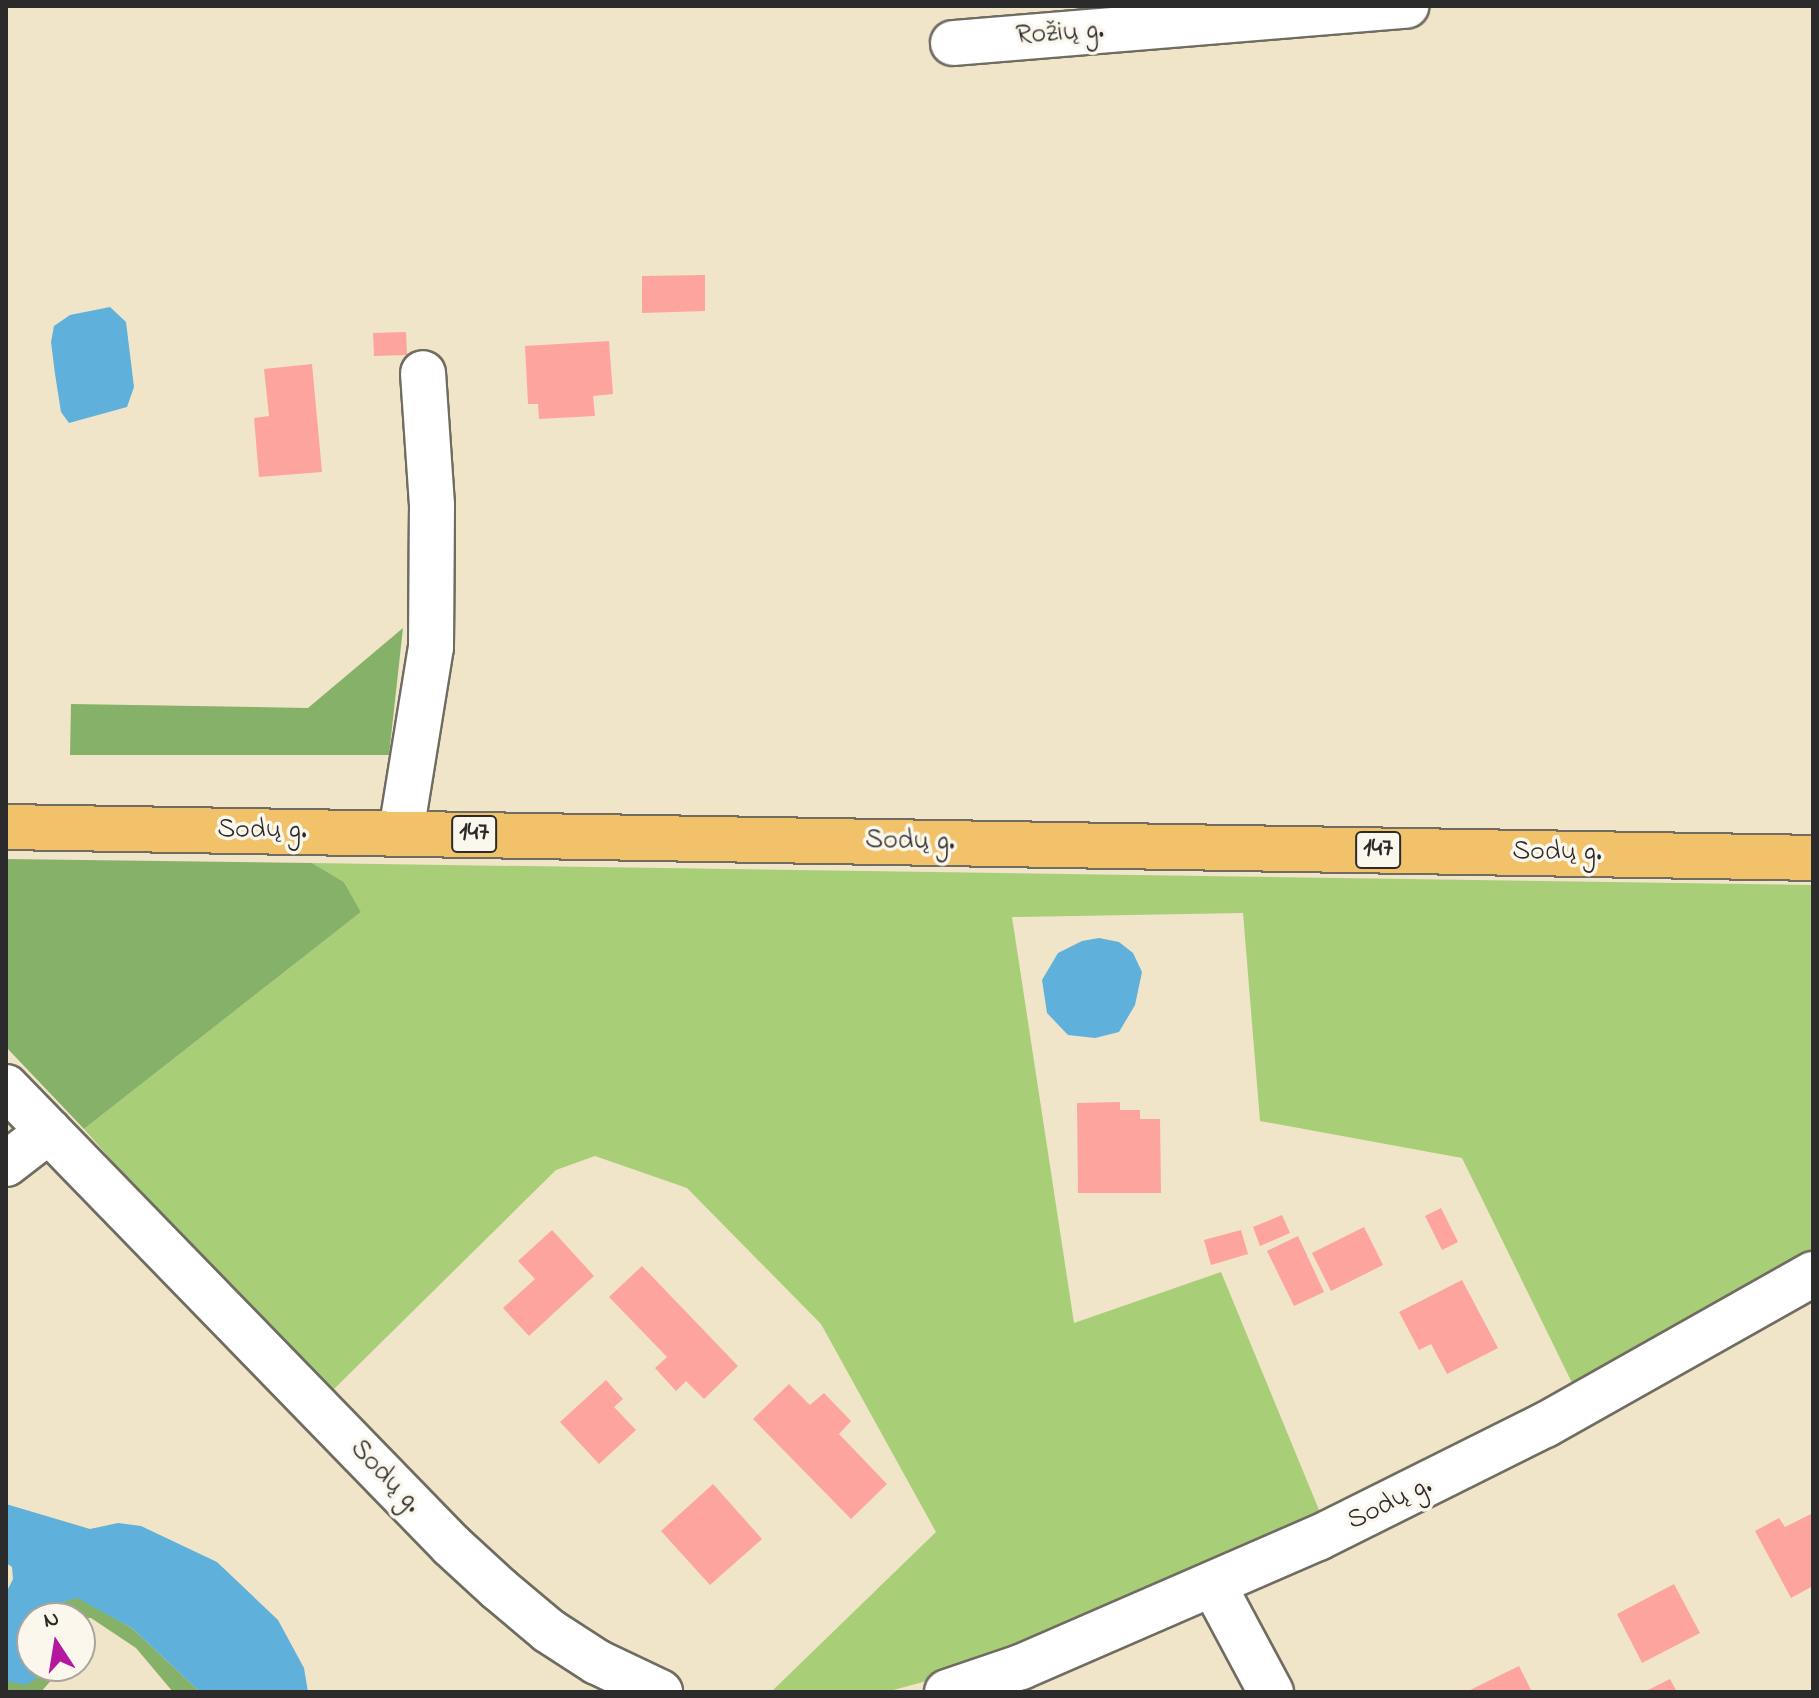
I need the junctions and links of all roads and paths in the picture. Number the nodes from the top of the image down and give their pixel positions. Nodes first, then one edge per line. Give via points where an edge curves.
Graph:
1 (1406, 6) edge
2 (953, 43) dead end
3 (423, 373) dead end
4 (6, 827) edge
5 (401, 832) junction
6 (1813, 858) edge
7 (6, 1087) edge
8 (49, 1131) junction
9 (6, 1164) edge
10 (1813, 1274) edge
11 (1213, 1584) junction
12 (660, 1692) edge
13 (947, 1692) edge
14 (1271, 1692) edge

1 - 2 street, Rožių g.
3 - 5 street via 432,505 431,647
4 - 5 main road, Sodų g. / 147
5 - 6 main road, Sodų g. / 147
7 - 8 street, Sodų g.
8 - 9 street
8 - 12 street, Sodų g. via 451,1545 549,1631 597,1662
10 - 11 street, Sodų g. via 1504,1446
11 - 13 street, Sodų g. via 1021,1667
11 - 14 street

